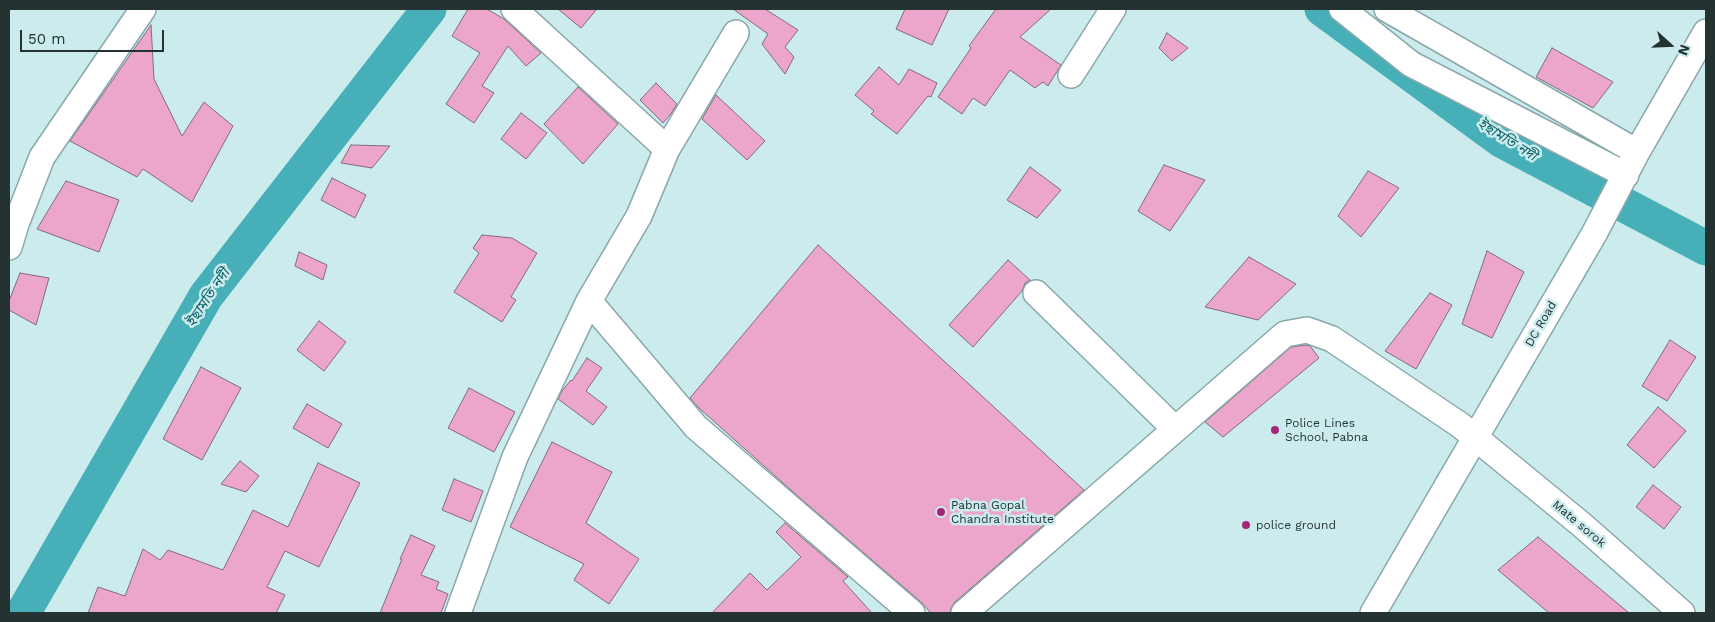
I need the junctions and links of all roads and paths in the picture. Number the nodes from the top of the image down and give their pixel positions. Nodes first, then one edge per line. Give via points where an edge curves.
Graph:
1 (143, 9) edge
2 (514, 9) edge
3 (1113, 9) edge
4 (1342, 9) edge
5 (1387, 9) edge
6 (1706, 32) edge
7 (736, 33) dead end
8 (1071, 75) dead end
9 (666, 148) junction
10 (1636, 152) junction
11 (1626, 175) junction
12 (9, 247) edge
13 (1036, 293) dead end
14 (589, 301) junction
15 (1175, 429) junction
16 (1468, 432) junction
17 (458, 613) edge
18 (912, 613) edge
19 (964, 613) edge
20 (1373, 613) edge
21 (1682, 613) edge

1 - 12 street via 42,157
2 - 9 street
3 - 8 street
4 - 11 street via 1411,64
5 - 10 street
6 - 10 street, DC Road
7 - 9 street
9 - 14 street via 639,216
10 - 11 street, DC Road
11 - 16 street, DC Road via 1594,234
13 - 15 street
14 - 17 street via 514,457
14 - 18 street via 696,427
15 - 16 street, Mate sorok via 1285,334 1307,330 1332,338
15 - 19 street, Mate sorok
16 - 20 street, DC Road
16 - 21 street, Mate sorok via 1582,525

